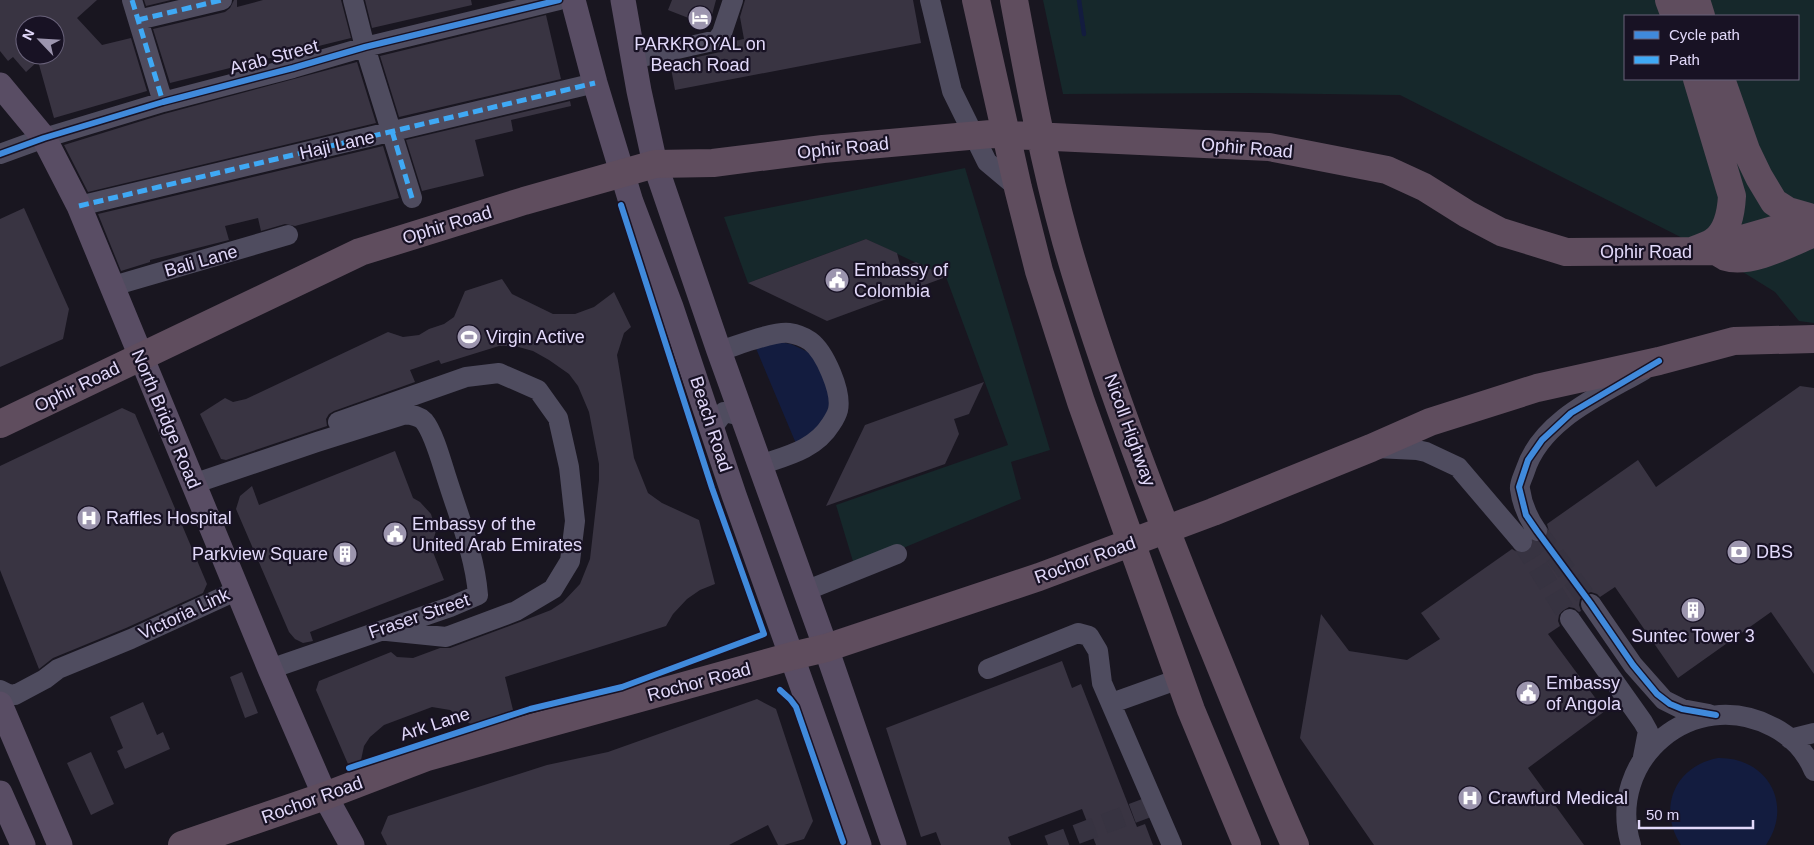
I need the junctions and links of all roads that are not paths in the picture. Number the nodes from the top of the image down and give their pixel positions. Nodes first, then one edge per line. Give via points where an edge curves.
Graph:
1 (132, 0) edge
2 (222, 0) edge
3 (353, 0) edge
4 (560, 0) edge
5 (573, 0) edge
6 (623, 0) edge
7 (733, 0) edge
8 (930, 0) edge
9 (976, 0) edge
10 (1014, 0) edge
11 (1669, 0) edge
12 (1696, 0) edge
13 (1675, 15) edge
14 (1701, 15) edge
15 (138, 20) junction
16 (365, 47) junction
17 (633, 59) junction
18 (1697, 80) edge
19 (1721, 80) edge
20 (595, 83) junction
21 (0, 85) edge
22 (163, 102) junction
23 (392, 131) junction
24 (44, 138) junction
25 (0, 154) edge
26 (655, 164) junction
27 (621, 174) junction
28 (1018, 188) junction
29 (412, 198) dead end
30 (79, 206) junction
31 (1809, 226) edge
32 (288, 235) dead end
33 (1704, 251) junction
34 (113, 286) junction
35 (1814, 339) edge
36 (719, 351) junction
37 (140, 356) junction
38 (1659, 361) junction
39 (742, 416) junction
40 (0, 424) edge
41 (712, 428) junction
42 (319, 438) junction
43 (1371, 448) junction
44 (760, 465) junction
45 (194, 484) junction
46 (896, 554) dead end
47 (805, 591) junction
48 (239, 594) junction
49 (1591, 604) tunnel mouth
50 (1570, 619) tunnel mouth
51 (379, 630) junction
52 (826, 648) junction
53 (792, 656) junction
54 (988, 668) dead end
55 (270, 669) junction
56 (1180, 678) junction
57 (0, 690) edge
58 (1112, 703) junction
59 (0, 704) edge
60 (1716, 715) junction
61 (1814, 732) edge
62 (1790, 739) junction
63 (1644, 757) junction
64 (1814, 771) edge
65 (0, 794) edge
66 (325, 796) junction
67 (23, 845) edge
68 (60, 845) edge
69 (182, 845) edge
70 (352, 845) edge
71 (859, 845) edge
72 (894, 845) edge
73 (1172, 845) edge
74 (1247, 845) edge
75 (1295, 845) edge
76 (1631, 845) edge

1 - 15 street
2 - 15 street
3 - 16 street
4 - 16 street, Arab Street
5 - 20 main road, Beach Road
6 - 17 main road, Beach Road
7 - 17 street via 717,40
8 - 28 street via 952,92 987,162
9 - 28 highway, Nicoll Highway
10 - 75 highway, Nicoll Highway via 1051,183 1115,391 1244,727
11 - 13 highway
12 - 14 highway
15 - 22 street
16 - 22 street, Arab Street
16 - 23 street
17 - 26 main road, Beach Road
18 - 33 highway via 1732,196 1726,228
19 - 31 highway via 1759,178 1774,202
20 - 23 street, Haji Lane
20 - 27 main road, Beach Road
21 - 24 main road, North Bridge Road
22 - 24 street, Arab Street
23 - 29 street
23 - 30 street, Haji Lane
24 - 25 street, Arab Street
24 - 30 main road, North Bridge Road
26 - 27 highway, Ophir Road
26 - 33 highway, Ophir Road via 713,163 823,149 991,134 1269,147 1387,170 1416,182 1501,232 1566,252
26 - 36 main road, Beach Road
27 - 37 highway, Ophir Road via 360,252
27 - 41 main road, Beach Road
28 - 56 highway, Nicoll Highway via 1081,402
30 - 34 main road, North Bridge Road
31 - 33 highway, Ophir Road via 1777,229
32 - 34 street, Bali Lane
34 - 37 main road, North Bridge Road
35 - 38 highway, Rochor Road via 1734,341
36 - 39 main road, Beach Road
36 - 44 street via 788,332 812,342 828,365 838,394 838,410 831,425 802,451
37 - 40 highway, Ophir Road
37 - 45 main road, North Bridge Road
38 - 43 highway, Rochor Road via 1537,388 1430,422
38 - 43 street via 1571,413 1542,440 1528,460 1519,487 1530,537 1458,467 1417,450
39 - 41 street via 724,412
39 - 44 main road, Beach Road
41 - 53 main road, Beach Road
42 - 45 street, Fraser Street
42 - 51 street, Fraser Street via 406,414 424,421 436,446 467,543 478,595
42 - 51 street via 331,424 466,377 499,373 538,390 558,418 576,520 570,561 553,590 516,611 446,637
43 - 52 highway, Rochor Road via 1213,512 1038,577
44 - 47 main road, Beach Road
45 - 48 main road, North Bridge Road
46 - 47 street
47 - 52 main road, Beach Road
48 - 55 main road, North Bridge Road
48 - 57 street, Victoria Link via 131,639 62,680 51,674 15,695
49 - 60 street via 1633,665 1664,700 1682,709
50 - 63 street via 1648,731
51 - 55 street, Fraser Street
52 - 53 highway, Rochor Road
52 - 72 main road, Beach Road
53 - 66 highway, Rochor Road via 428,757
53 - 71 main road, Beach Road
54 - 58 street via 1078,633 1089,636 1098,651 1102,683
55 - 66 main road, North Bridge Road
56 - 58 street
56 - 74 highway, Nicoll Highway
58 - 73 street
59 - 68 main road
60 - 62 street via 1747,717 1763,722
60 - 63 street via 1683,724 1661,738
61 - 62 street
62 - 64 street via 1803,752
63 - 76 street via 1627,796 1626,817
65 - 67 main road
66 - 69 highway, Rochor Road
66 - 70 main road, North Bridge Road

